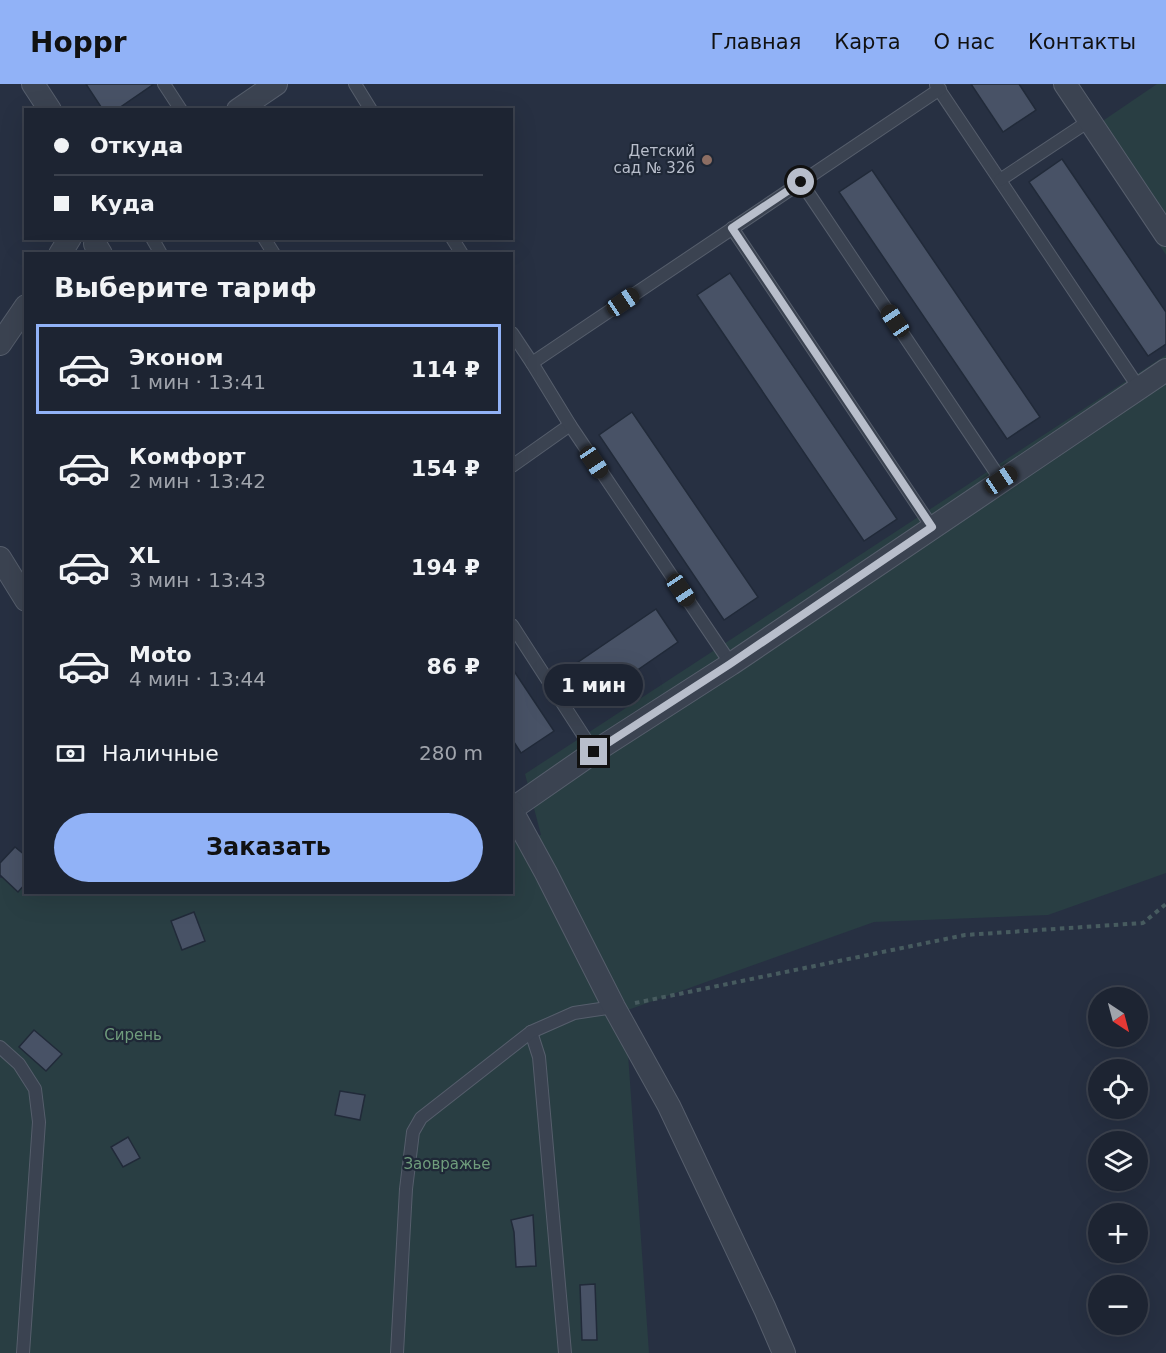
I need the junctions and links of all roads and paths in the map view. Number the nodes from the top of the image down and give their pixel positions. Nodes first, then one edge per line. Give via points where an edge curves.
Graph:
1 (33, 84) edge
2 (164, 84) edge
3 (276, 84) edge
4 (355, 84) edge
5 (1065, 84) edge
6 (938, 87) edge
7 (49, 108) edge
8 (179, 108) edge
9 (241, 108) edge
10 (370, 108) edge
11 (1089, 121) junction
12 (1000, 180) junction
13 (801, 182) junction
14 (732, 228) junction
15 (1166, 236) edge
16 (24, 309) edge
17 (513, 336) edge
18 (0, 344) edge
19 (532, 363) junction
20 (1166, 370) edge
21 (1139, 388) junction
22 (570, 425) junction
23 (513, 465) edge
24 (1001, 480) junction
25 (932, 527) junction
26 (0, 558) edge
27 (24, 597) edge
28 (513, 627) edge
29 (730, 664) junction
30 (594, 752) junction
31 (513, 809) edge
32 (513, 812) edge
33 (1166, 904) edge
34 (614, 1008) junction
35 (531, 1032) junction
36 (0, 1047) edge
37 (23, 1353) edge
38 (397, 1353) edge
39 (565, 1353) edge
40 (784, 1353) edge

1 - 7 street
2 - 8 lane
3 - 9 street
4 - 10 lane
5 - 11 street
6 - 12 lane
6 - 13 lane
11 - 12 lane
11 - 15 street
12 - 21 lane
13 - 14 lane
13 - 24 lane
14 - 19 lane
14 - 25 lane
16 - 18 street
17 - 19 lane
19 - 22 lane
20 - 21 street
21 - 24 street
22 - 23 lane
22 - 29 lane
24 - 25 street
25 - 29 street
26 - 27 street
28 - 30 lane
29 - 30 street
30 - 31 street
32 - 34 street
33 - 34 path via 1143,923 965,935
34 - 35 lane via 574,1012
34 - 40 street via 669,1106
35 - 38 lane via 421,1118 413,1132
35 - 39 lane via 539,1057
36 - 37 lane via 19,1064 35,1089 39,1122

